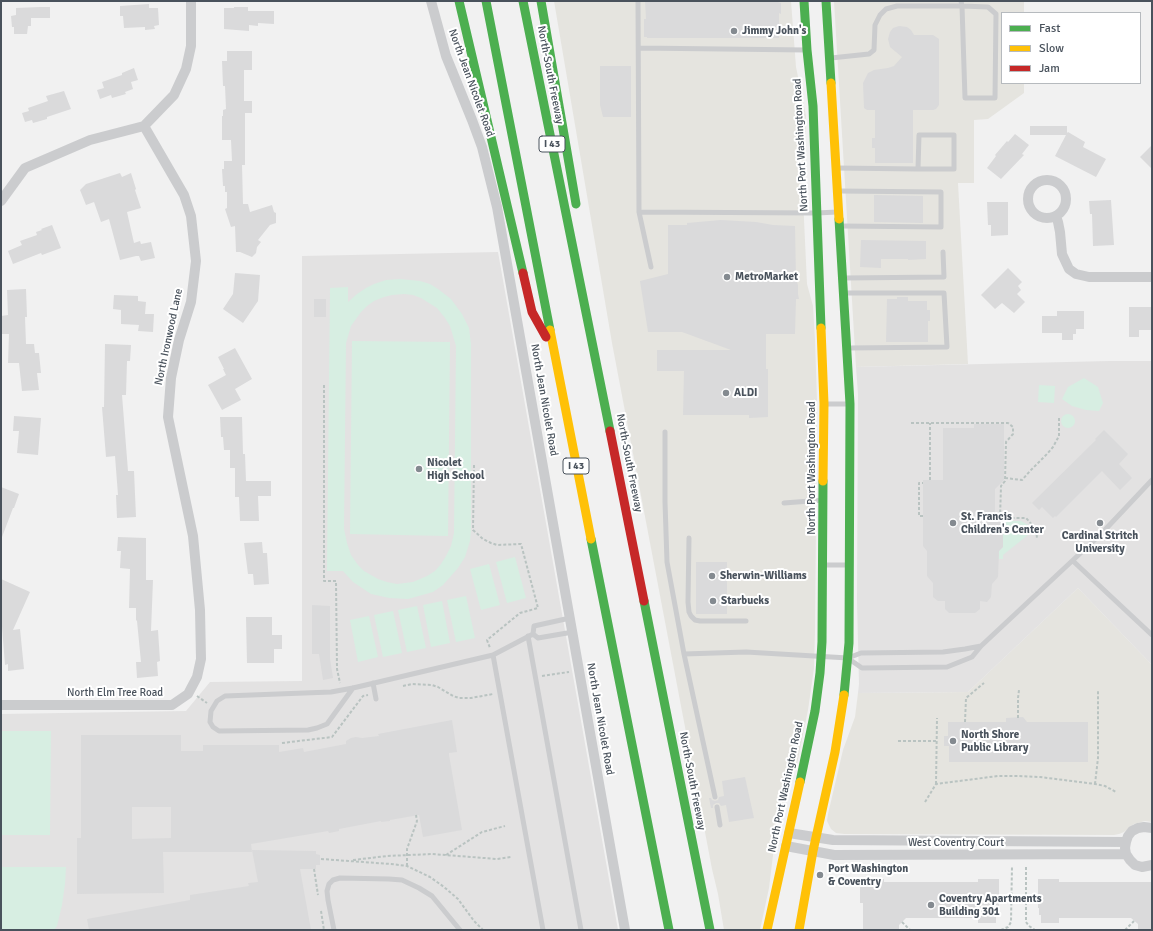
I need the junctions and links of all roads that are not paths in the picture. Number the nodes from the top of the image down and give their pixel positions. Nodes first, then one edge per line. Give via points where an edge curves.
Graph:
1 (191, 1) edge
2 (431, 1) edge
3 (459, 1) edge
4 (486, 1) edge
5 (523, 1) edge
6 (541, 1) edge
7 (638, 1) edge
8 (804, 1) edge
9 (826, 1) edge
10 (962, 4) edge
11 (639, 48) junction
12 (807, 50) junction
13 (830, 58) junction
14 (144, 126) junction
15 (836, 168) junction
16 (918, 169) junction
17 (838, 191) junction
18 (1, 201) edge
19 (576, 209) dead end
20 (639, 212) junction
21 (839, 212) junction
22 (817, 213) junction
23 (1056, 216) dead end
24 (840, 226) junction
25 (579, 233) dead end
26 (944, 252) dead end
27 (651, 267) dead end
28 (1152, 277) edge
29 (843, 278) junction
30 (581, 288) junction
31 (844, 292) junction
32 (848, 348) junction
33 (554, 352) junction
34 (824, 404) junction
35 (850, 404) junction
36 (665, 432) dead end
37 (1152, 480) edge
38 (824, 500) junction
39 (784, 503) dead end
40 (690, 538) dead end
41 (1073, 561) junction
42 (824, 565) junction
43 (850, 565) junction
44 (570, 618) junction
45 (746, 621) dead end
46 (573, 632) junction
47 (533, 634) junction
48 (1152, 635) edge
49 (528, 636) junction
50 (980, 646) junction
51 (684, 654) junction
52 (493, 655) junction
53 (822, 657) junction
54 (848, 658) junction
55 (201, 659) joint
56 (373, 683) junction
57 (353, 688) junction
58 (376, 698) dead end
59 (1, 705) edge
60 (715, 797) dead end
61 (717, 807) dead end
62 (720, 824) dead end
63 (1152, 828) edge
64 (789, 833) junction
65 (816, 837) junction
66 (1126, 842) junction
67 (786, 846) junction
68 (813, 851) junction
69 (1126, 854) junction
70 (1152, 866) edge
71 (334, 930) edge
72 (460, 930) edge
73 (543, 930) edge
74 (581, 930) edge
75 (625, 930) edge
76 (669, 930) edge
77 (710, 930) edge
78 (767, 930) edge
79 (799, 930) edge

1 - 14 street via 191,46 186,69 174,96
2 - 44 street, North Jean Nicolet Road via 446,56 479,137 494,193
3 - 33 main road via 532,312
4 - 33 main road, I 43
5 - 30 main road, North-South Freeway / I 43
6 - 19 main road
7 - 11 lane
8 - 12 main road, North Port Washington Road
9 - 13 main road
10 - 10 lane via 988,7 996,14 995,98 965,98
10 - 13 lane via 897,6 886,9 875,25 874,50 870,54
11 - 12 lane
11 - 20 lane
12 - 22 main road, North Port Washington Road
13 - 15 main road
14 - 18 street via 90,140 25,168
14 - 55 street, North Ironwood Lane via 184,195 193,231 196,261 191,302 170,378 168,416 193,536 200,610
15 - 16 lane
15 - 17 main road
16 - 16 lane via 954,169 954,135 919,135
17 - 21 main road
17 - 24 lane via 941,192 941,227
20 - 22 lane
20 - 27 lane
21 - 22 lane
21 - 24 main road
22 - 34 main road, North Port Washington Road
23 - 28 street via 1062,254 1069,269 1076,274 1089,277
24 - 29 main road
25 - 30 main road
26 - 29 lane via 944,277
29 - 31 main road
30 - 77 main road, North-South Freeway / I 43
31 - 32 main road
31 - 32 lane via 944,293 947,347
32 - 35 main road
33 - 76 main road, I 43
34 - 35 lane
34 - 38 main road, North Port Washington Road
35 - 43 main road
36 - 51 lane via 667,562
37 - 41 lane
38 - 39 lane
38 - 42 main road, North Port Washington Road
40 - 45 lane via 688,602 691,616 700,621
41 - 48 lane
41 - 50 lane
42 - 43 lane
42 - 53 main road, North Port Washington Road
43 - 54 main road
44 - 46 street, North Jean Nicolet Road
44 - 47 lane via 534,626
46 - 47 lane via 538,638
46 - 75 street, North Jean Nicolet Road
47 - 49 lane
49 - 52 lane
49 - 74 lane
50 - 54 lane via 943,652 861,653
50 - 54 lane via 972,657 947,667 862,668
51 - 53 lane via 746,652
51 - 60 lane
52 - 56 lane
52 - 73 lane
53 - 54 lane
53 - 64 main road, North Port Washington Road via 815,711
54 - 65 main road via 835,752
55 - 59 street, North Elm Tree Road via 190,691 172,705
56 - 57 lane
56 - 58 lane
57 - 57 lane via 327,724 317,728 219,731 212,727 210,722 213,707 225,696 331,692
61 - 62 lane
63 - 66 street via 1138,828 1128,836
64 - 65 street, West Coventry Court
64 - 67 main road, North Port Washington Road
65 - 66 street, West Coventry Court via 833,840
65 - 68 main road
66 - 69 street
67 - 68 street, West Coventry Court
67 - 78 main road, North Port Washington Road
68 - 69 street, West Coventry Court via 834,855
68 - 79 main road
69 - 70 street via 1135,865
71 - 72 lane via 327,891 333,880 340,878 402,880 432,896

